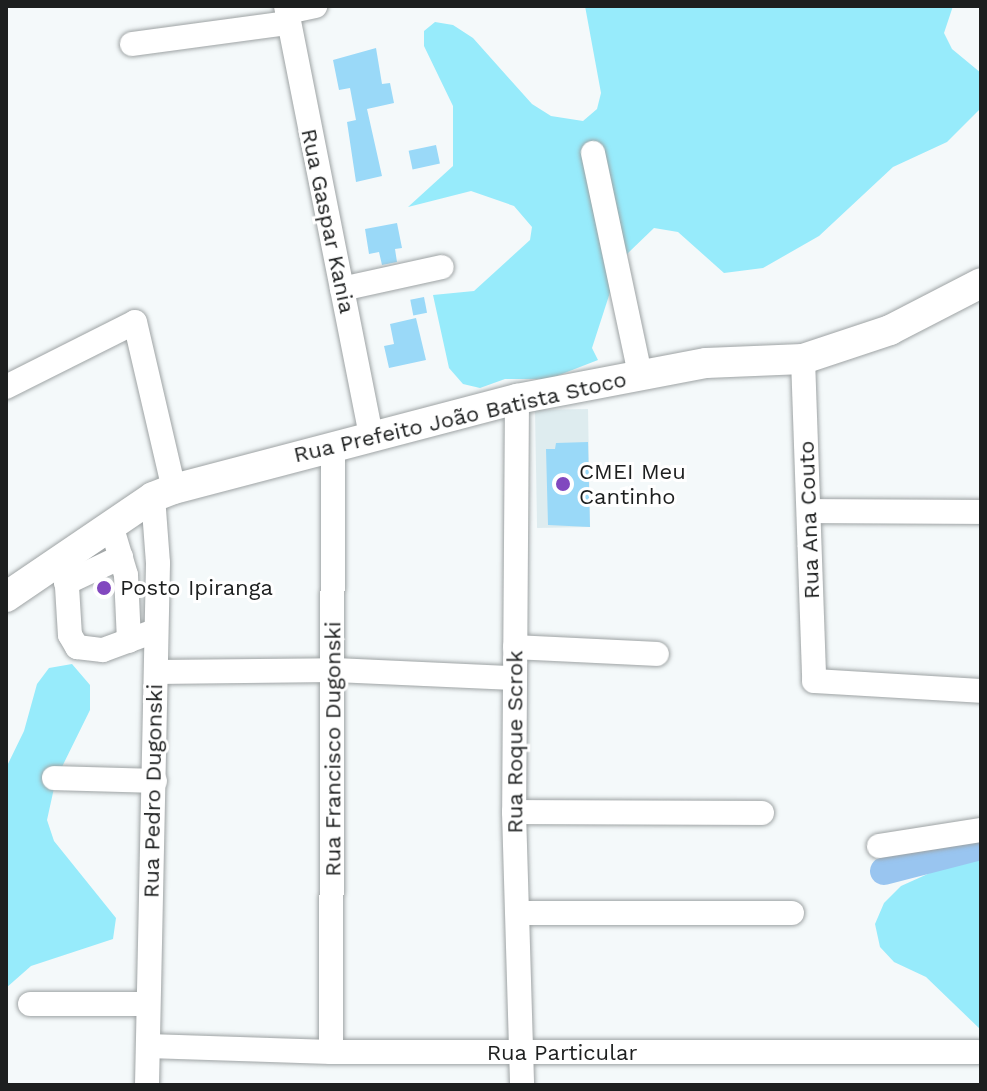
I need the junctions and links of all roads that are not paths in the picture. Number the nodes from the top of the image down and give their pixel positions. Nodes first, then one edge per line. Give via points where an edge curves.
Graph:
1 (315, 6) edge
2 (287, 13) edge
3 (132, 44) dead end
4 (593, 153) dead end
5 (442, 267) dead end
6 (981, 283) edge
7 (342, 289) junction
8 (803, 359) junction
9 (640, 374) junction
10 (6, 387) edge
11 (517, 399) junction
12 (371, 436) junction
13 (333, 447) junction
14 (163, 493) junction
15 (809, 511) junction
16 (981, 512) edge
17 (111, 525) junction
18 (158, 563) junction
19 (124, 566) junction
20 (66, 568) junction
21 (6, 597) edge
22 (155, 631) junction
23 (129, 641) junction
24 (515, 647) junction
25 (657, 654) dead end
26 (335, 670) junction
27 (156, 672) junction
28 (514, 678) junction
29 (981, 691) edge
30 (54, 778) dead end
31 (155, 781) junction
32 (514, 812) junction
33 (762, 813) dead end
34 (981, 830) edge
35 (879, 846) dead end
36 (520, 913) junction
37 (792, 913) dead end
38 (30, 1004) dead end
39 (148, 1004) junction
40 (148, 1046) junction
41 (331, 1052) junction
42 (978, 1052) dead end
43 (522, 1054) junction
44 (147, 1085) edge
45 (522, 1085) edge

1 - 2 street
2 - 3 street
2 - 7 street, Rua Gaspar Kania
4 - 9 street
5 - 7 street
6 - 8 main road, Rua Prefeito João Batista Stoco via 861,343
7 - 12 street, Rua Gaspar Kania
8 - 9 main road, Rua Prefeito João Batista Stoco via 706,363
8 - 15 street, Rua Ana Couto
9 - 11 main road, Rua Prefeito João Batista Stoco
10 - 14 street, Rua Pedro Dugonski via 135,322
11 - 12 main road, Rua Prefeito João Batista Stoco
11 - 24 street, Rua Roque Scrok
12 - 13 main road, Rua Prefeito João Batista Stoco
13 - 14 main road, Rua Prefeito João Batista Stoco
13 - 26 street, Rua Francisco Dugonski
14 - 17 main road, Rua Prefeito João Batista Stoco
14 - 18 street, Rua Pedro Dugonski
15 - 16 street
15 - 29 street, Rua Ana Couto via 814,681
17 - 19 street
17 - 20 main road, Rua Prefeito João Batista Stoco
18 - 19 street
18 - 22 street, Rua Pedro Dugonski
19 - 20 street
19 - 23 street
20 - 21 main road, Rua Prefeito João Batista Stoco
20 - 23 street via 70,635 77,647 103,650
22 - 23 street
22 - 27 street, Rua Pedro Dugonski
24 - 25 street
24 - 28 street, Rua Roque Scrok
26 - 27 street
26 - 28 street
26 - 41 street, Rua Francisco Dugonski
27 - 31 street, Rua Pedro Dugonski
28 - 32 street, Rua Roque Scrok
30 - 31 street
31 - 39 street, Rua Pedro Dugonski
32 - 33 street
32 - 36 street, Rua Roque Scrok
34 - 35 street
36 - 37 street
36 - 43 street, Rua Roque Scrok
38 - 39 street
39 - 40 street, Rua Pedro Dugonski
40 - 41 street, Rua Particular
40 - 44 street, Rua Pedro Dugonski
41 - 43 street, Rua Particular
42 - 43 street, Rua Particular
43 - 45 street, Rua Roque Scrok

